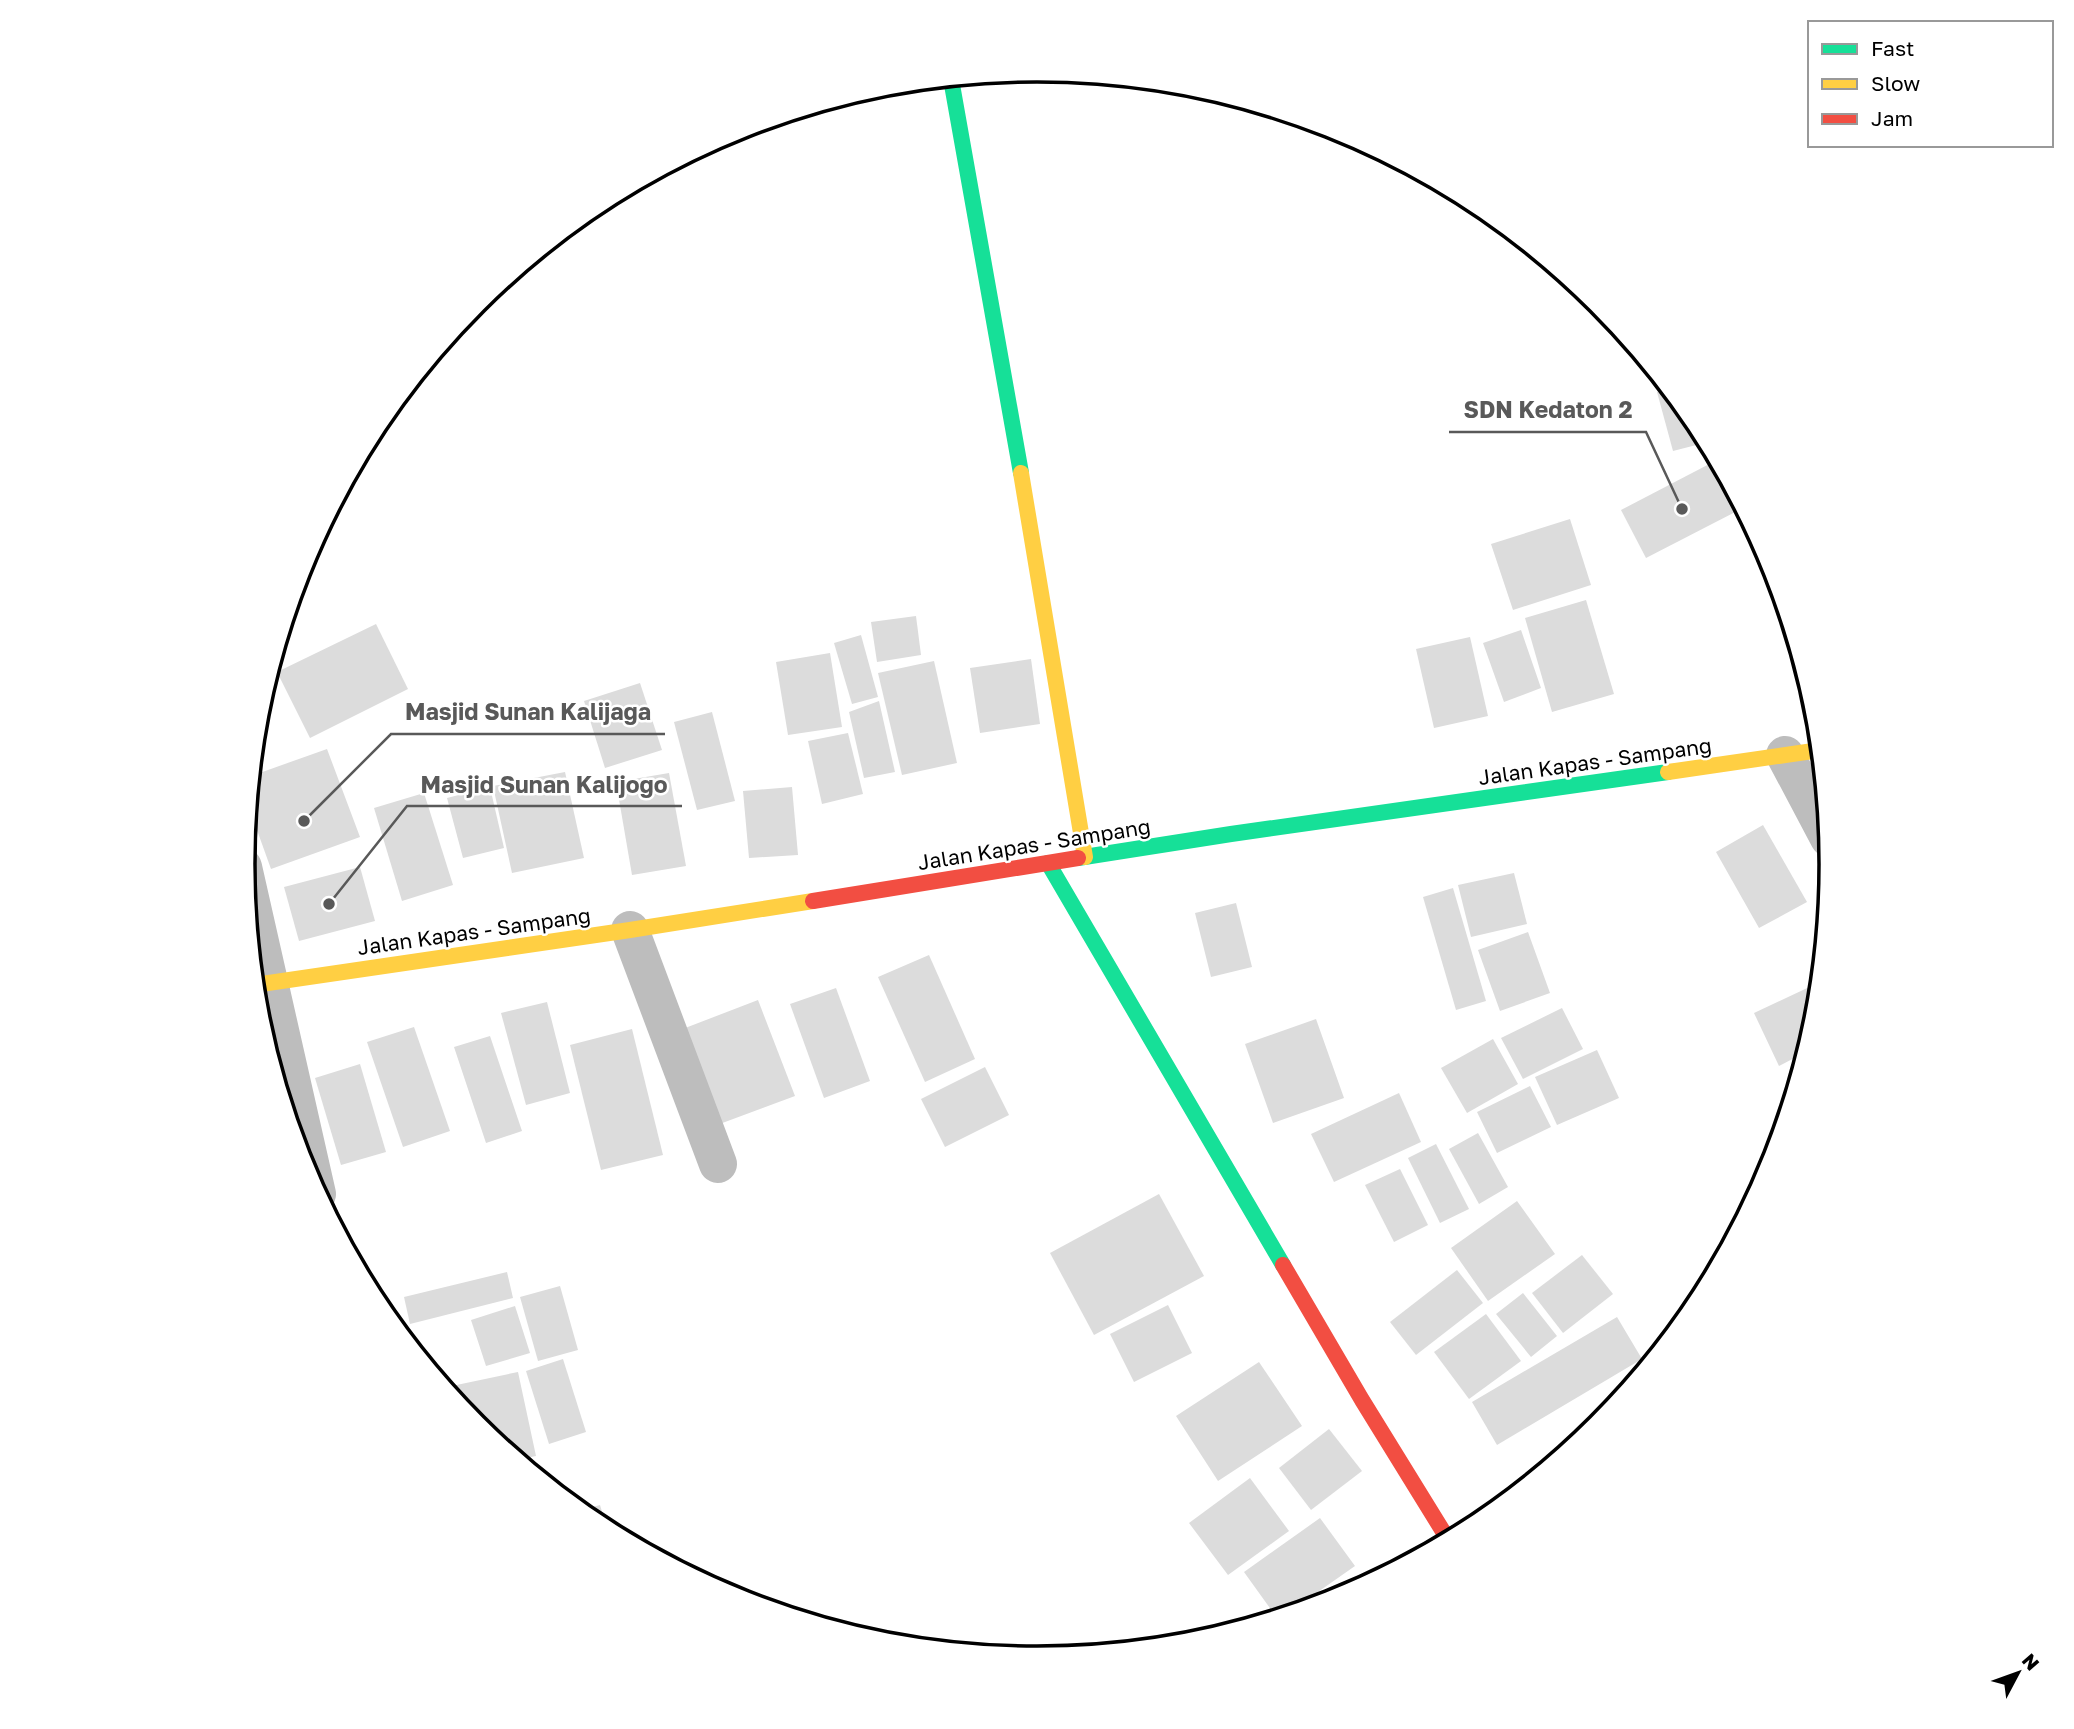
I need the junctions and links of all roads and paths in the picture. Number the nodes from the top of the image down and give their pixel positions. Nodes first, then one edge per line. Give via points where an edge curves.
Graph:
1 (952, 87) edge
2 (1803, 752) edge
3 (1816, 796) edge
4 (1085, 857) junction
5 (1048, 863) junction
6 (630, 930) junction
7 (264, 983) edge
8 (270, 1017) edge
9 (297, 1119) edge
10 (718, 1164) dead end
11 (1444, 1532) edge

1 - 4 street
2 - 3 street
2 - 4 street, Jalan Kapas - Sampang
4 - 5 street, Jalan Kapas - Sampang
5 - 6 street, Jalan Kapas - Sampang
5 - 11 street
6 - 7 street, Jalan Kapas - Sampang
6 - 10 street
8 - 9 street

